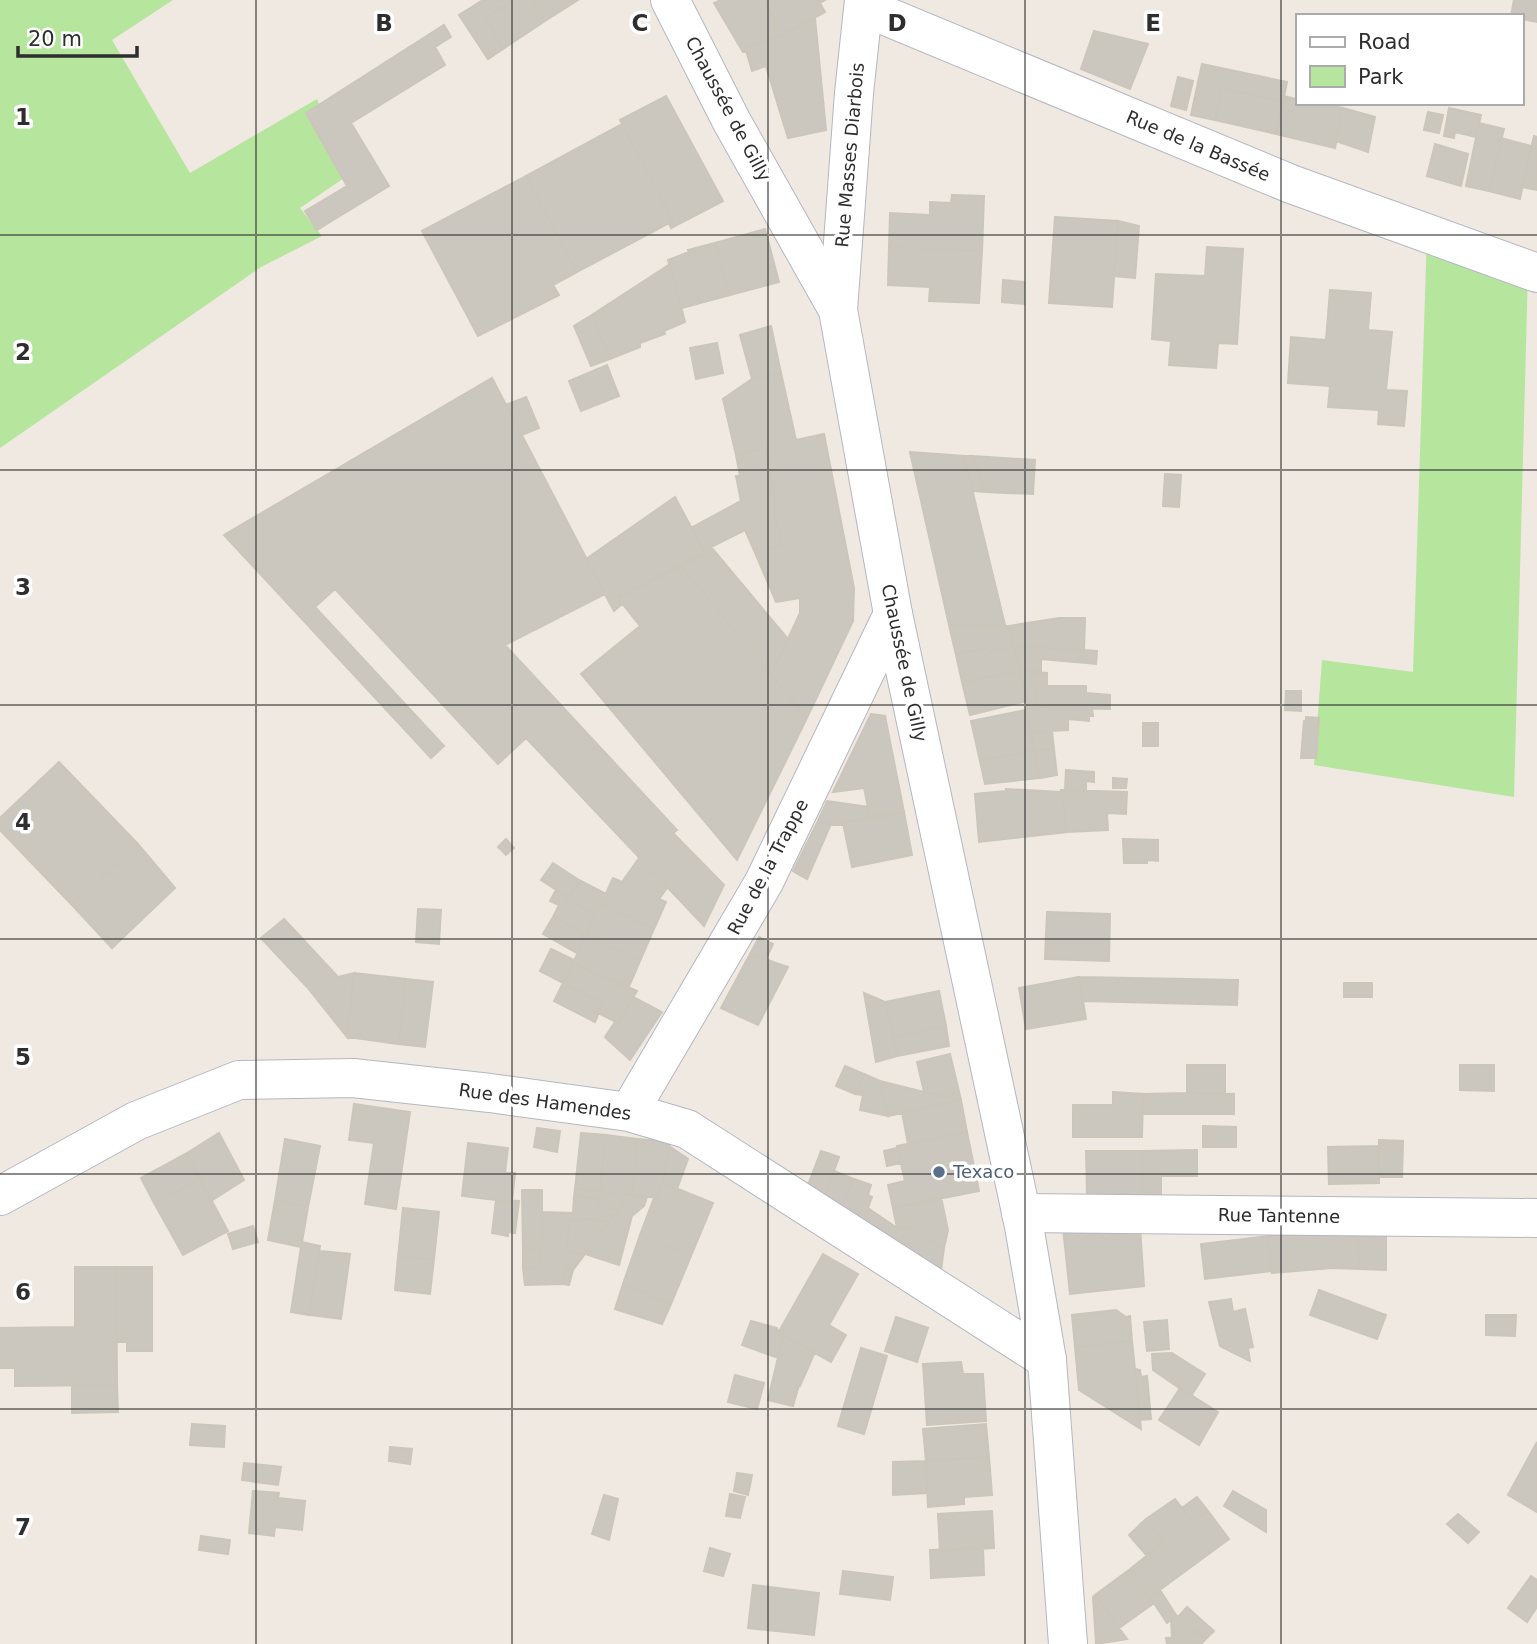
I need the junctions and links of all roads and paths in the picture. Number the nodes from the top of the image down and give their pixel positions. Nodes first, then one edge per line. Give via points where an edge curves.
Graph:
1 (670, 0) edge
2 (864, 3) edge
3 (1537, 273) edge
4 (838, 310) junction
5 (893, 614) junction
6 (629, 1111) junction
7 (0, 1196) edge
8 (1021, 1213) junction
9 (1537, 1218) edge
10 (1047, 1360) junction
11 (1068, 1644) edge

1 - 4 street, Chaussée de Gilly via 732,122
2 - 3 street, Rue de la Bassée via 1292,184
2 - 4 street, Rue Masses Diarbois
4 - 5 street, Chaussée de Gilly
5 - 6 street, Rue de la Trappe via 764,883
5 - 8 street, Chaussée de Gilly
6 - 7 street, Rue des Hamendes via 354,1078 239,1080 136,1121
6 - 10 street, Rue des Hamendes via 687,1129
8 - 9 street, Rue Tantenne
8 - 10 street, Chaussée de Gilly
10 - 11 street, Chaussée de Gilly

